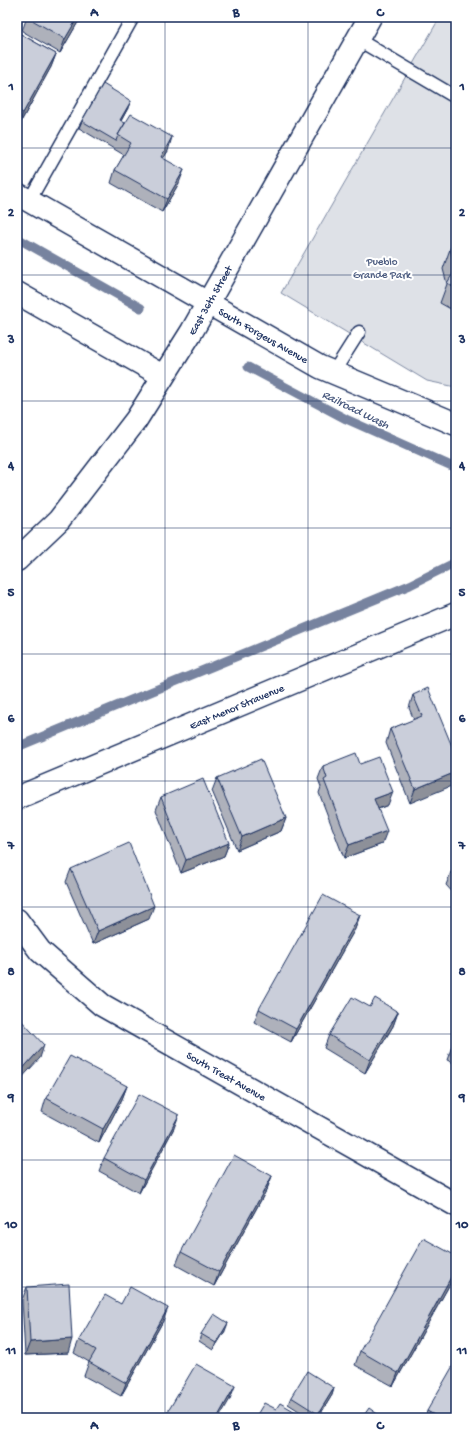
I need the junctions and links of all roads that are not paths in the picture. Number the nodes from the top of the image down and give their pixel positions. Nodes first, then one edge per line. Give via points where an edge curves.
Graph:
1 (133, 17) edge
2 (370, 17) edge
3 (357, 39) junction
4 (452, 95) dead end
5 (23, 197) edge
6 (17, 293) edge
7 (208, 303) junction
8 (359, 332) dead end
9 (333, 373) junction
10 (163, 376) junction
11 (456, 424) edge
12 (17, 560) edge
13 (456, 614) edge
14 (17, 798) edge
15 (17, 920) edge
16 (456, 1205) edge

1 - 5 lane
2 - 3 street, East 36th Street
3 - 4 lane
3 - 7 street, East 36th Street
5 - 7 street, South Forgeus Avenue
6 - 10 street
7 - 9 street, South Forgeus Avenue
7 - 10 street, East 36th Street
8 - 9 lane
9 - 11 street, South Forgeus Avenue
10 - 12 street, East 36th Street via 136,420 59,520
13 - 14 street, East Menor Stravenue
15 - 16 street, South Treat Avenue via 40,951 102,1005

